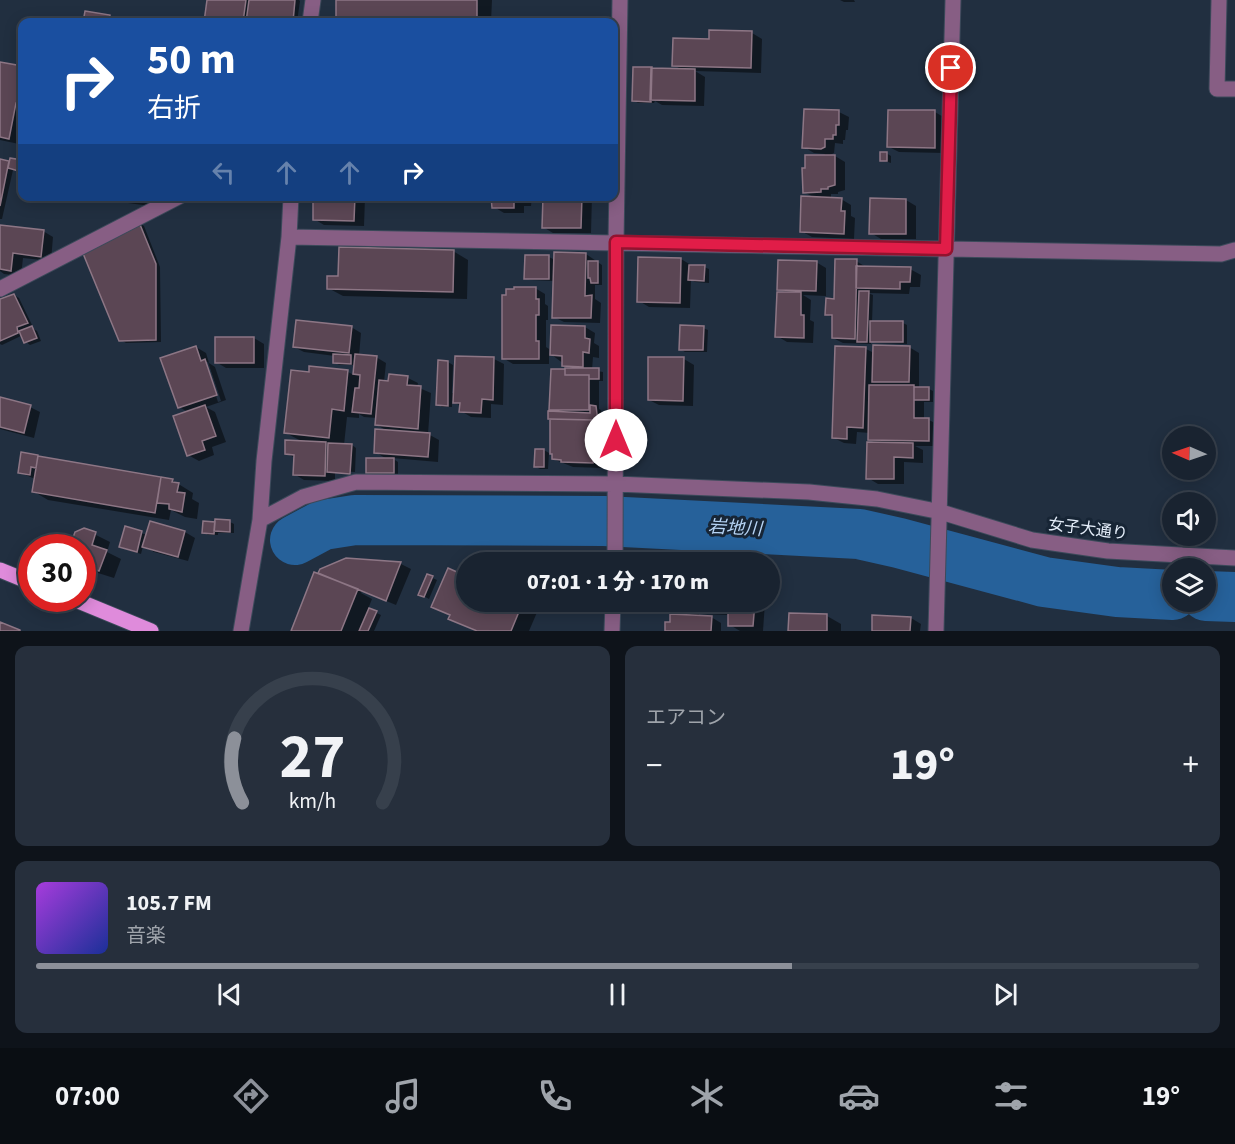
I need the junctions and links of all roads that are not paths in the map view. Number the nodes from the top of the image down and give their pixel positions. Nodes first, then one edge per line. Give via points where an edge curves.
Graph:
1 (313, 0) edge
2 (620, 0) edge
3 (953, 0) edge
4 (1219, 0) edge
5 (311, 18) edge
6 (1235, 89) edge
7 (618, 121) edge
8 (170, 201) edge
9 (291, 201) edge
10 (617, 201) edge
11 (289, 237) junction
12 (616, 242) junction
13 (946, 249) junction
14 (1235, 250) edge
15 (0, 289) edge
16 (616, 490) junction
17 (940, 519) junction
18 (260, 520) junction
19 (615, 552) edge
20 (1235, 558) edge
21 (0, 570) edge
22 (18, 577) edge
23 (96, 608) edge
24 (613, 612) edge
25 (151, 631) edge
26 (241, 631) edge
27 (612, 631) edge
28 (936, 631) edge

1 - 5 street
2 - 7 street
3 - 13 street
4 - 6 street via 1217,89
8 - 15 street
9 - 11 street
10 - 12 street
11 - 12 street
11 - 18 street
12 - 13 street
12 - 16 street
13 - 14 street via 1221,254
13 - 17 street
16 - 17 street, 女子大通り via 809,492 877,499
16 - 18 street, 女子大通り via 356,482 303,497
16 - 19 street
17 - 20 street, 女子大通り via 1032,540 1108,551
17 - 28 street
18 - 26 street
21 - 22 main road
23 - 25 main road
24 - 27 street

